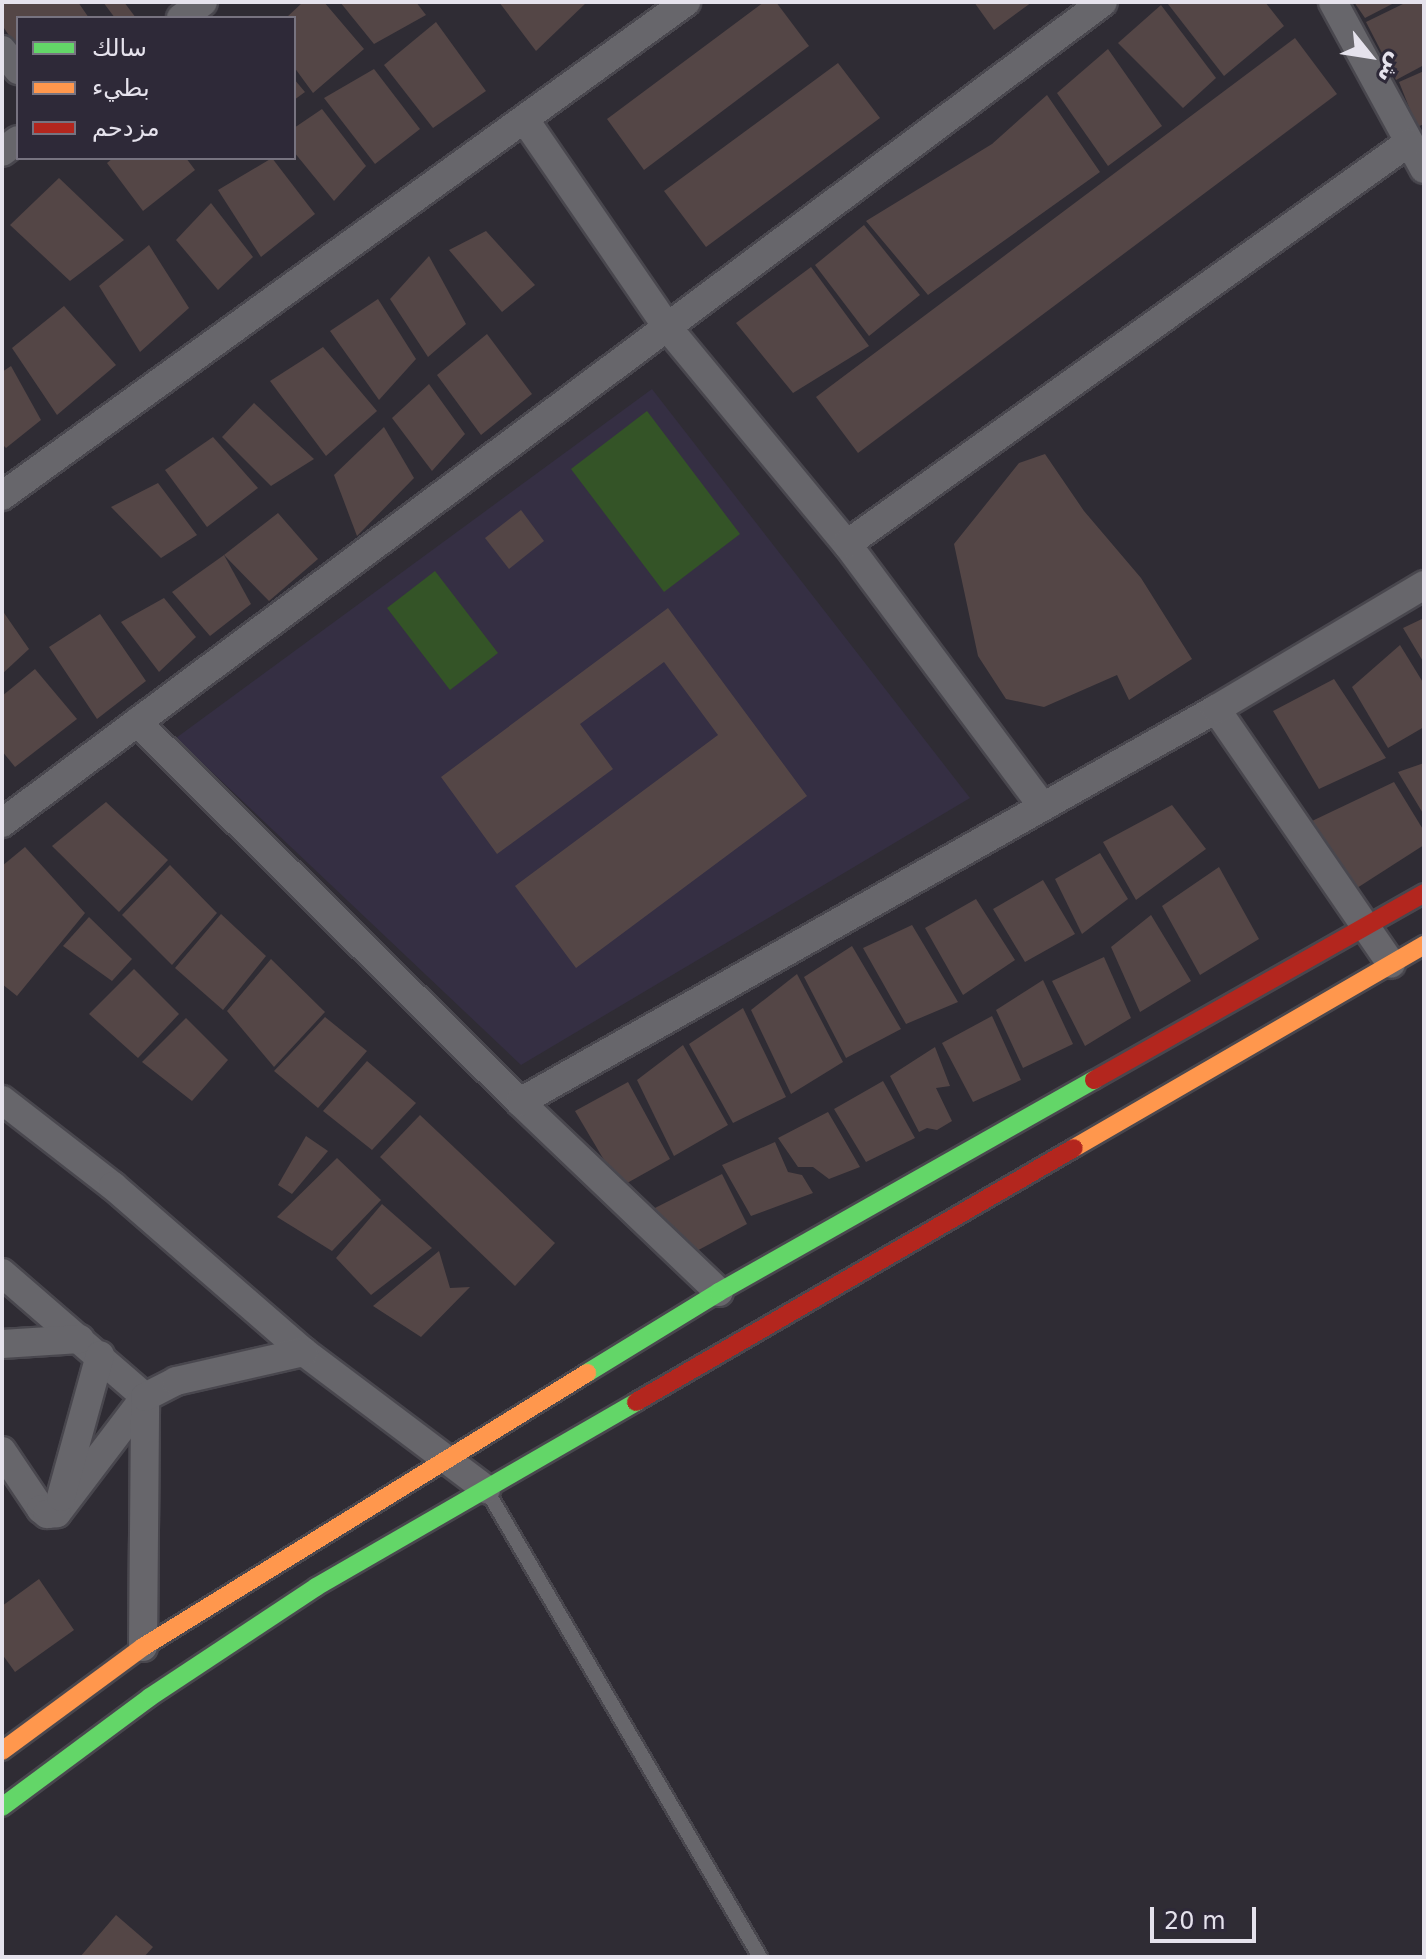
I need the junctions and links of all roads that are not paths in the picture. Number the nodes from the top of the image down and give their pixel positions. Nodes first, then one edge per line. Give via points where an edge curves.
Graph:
1 (203, 2) edge
2 (1103, 2) edge
3 (1333, 2) edge
4 (678, 4) edge
5 (184, 16) edge
6 (2, 50) edge
7 (16, 68) edge
8 (525, 120) junction
9 (1408, 143) junction
10 (1424, 169) edge
11 (668, 328) junction
12 (2, 496) edge
13 (847, 544) junction
14 (1424, 585) edge
15 (1216, 709) junction
16 (137, 722) junction
17 (1042, 806) junction
18 (2, 823) edge
19 (1424, 893) edge
20 (1364, 928) junction
21 (1424, 945) edge
22 (1391, 964) junction
23 (2, 1100) edge
24 (520, 1102) junction
25 (2, 1273) edge
26 (719, 1292) junction
27 (2, 1344) edge
28 (90, 1347) junction
29 (304, 1352) junction
30 (145, 1397) junction
31 (2, 1451) edge
32 (447, 1457) junction
33 (486, 1489) junction
34 (57, 1513) junction
35 (143, 1647) junction
36 (2, 1751) edge
37 (2, 1807) edge
38 (760, 1957) edge

1 - 5 street
2 - 11 street
3 - 9 street
4 - 8 street
6 - 7 street
8 - 11 street
8 - 12 street
9 - 10 street
9 - 13 street
11 - 13 street
11 - 16 street
13 - 17 street
14 - 15 street
15 - 17 street
15 - 20 street
16 - 18 street
16 - 24 street
17 - 24 street
19 - 20 street
20 - 22 street
20 - 26 street
21 - 22 street
22 - 33 street
23 - 29 street via 113,1186
24 - 26 street
25 - 28 street
26 - 32 street
27 - 28 street
28 - 30 street
28 - 34 street
29 - 30 street via 176,1381
29 - 32 street
30 - 34 street
30 - 35 street
31 - 34 street via 41,1509
32 - 33 street
32 - 35 street
33 - 37 street via 290,1604 150,1697
33 - 38 lane
35 - 36 street

